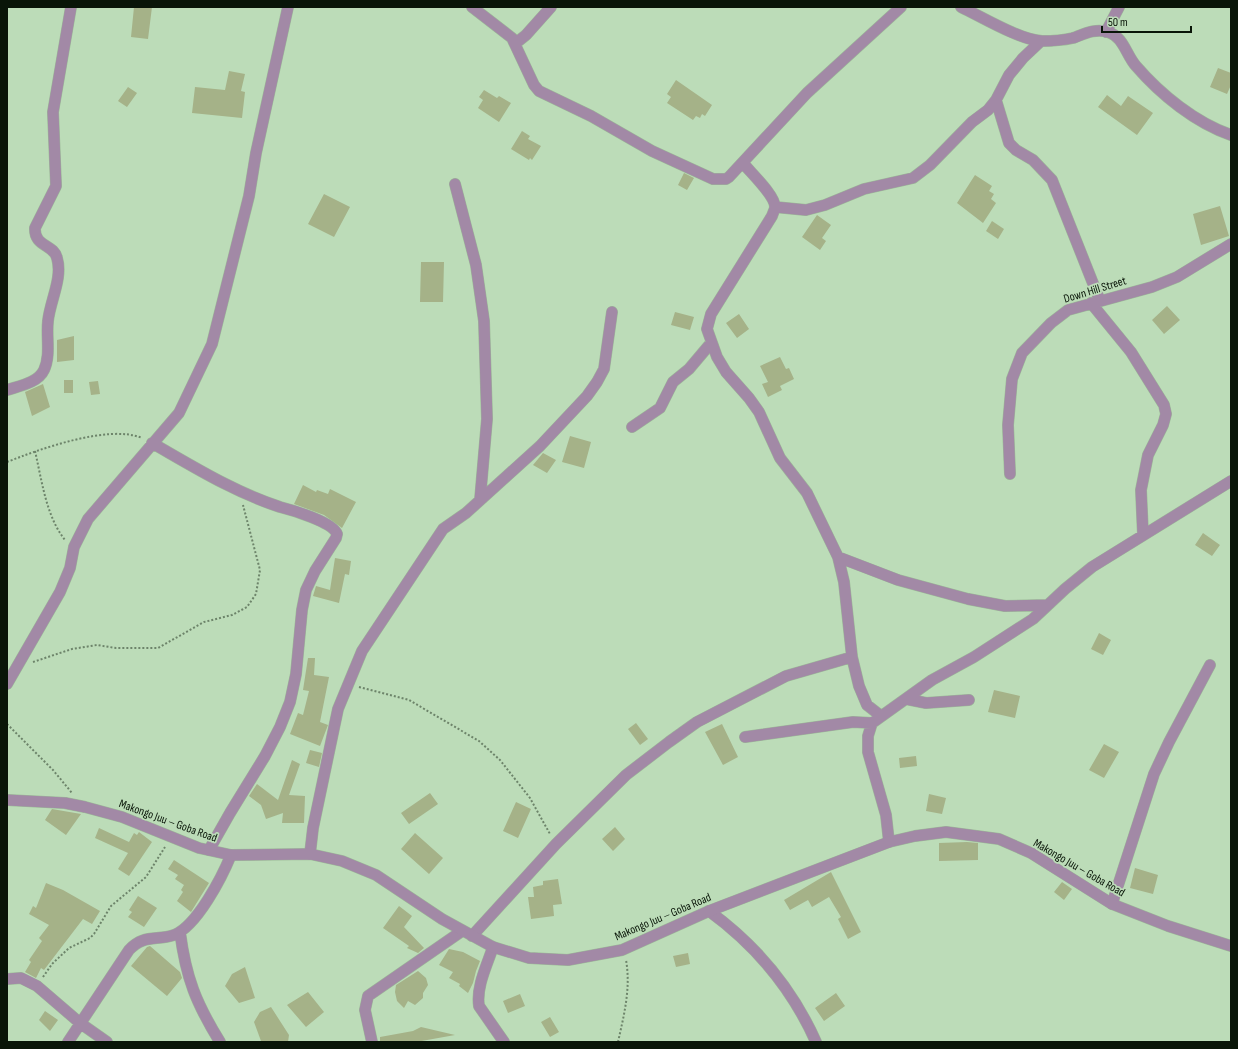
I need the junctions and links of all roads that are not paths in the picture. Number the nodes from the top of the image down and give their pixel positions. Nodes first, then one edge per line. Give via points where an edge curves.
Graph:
1 (71, 7) edge
2 (288, 7) edge
3 (472, 7) edge
4 (551, 7) edge
5 (901, 7) edge
6 (961, 7) edge
7 (1118, 8) edge
8 (1106, 32) junction
9 (1042, 41) junction
10 (516, 43) junction
11 (996, 100) junction
12 (1231, 135) edge
13 (743, 163) junction
14 (455, 184) dead end
15 (775, 207) junction
16 (1231, 244) edge
17 (1095, 302) junction
18 (612, 312) dead end
19 (711, 343) junction
20 (7, 390) edge
21 (632, 427) dead end
22 (152, 443) junction
23 (1010, 474) dead end
24 (1231, 481) edge
25 (480, 500) junction
26 (1143, 535) junction
27 (838, 557) junction
28 (1048, 605) junction
29 (852, 658) junction
30 (1210, 665) dead end
31 (7, 684) edge
32 (906, 699) junction
33 (969, 700) dead end
34 (881, 716) junction
35 (872, 723) junction
36 (745, 737) dead end
37 (7, 800) edge
38 (889, 842) junction
39 (209, 850) junction
40 (310, 854) junction
41 (231, 855) junction
42 (1112, 904) junction
43 (709, 912) junction
44 (180, 932) junction
45 (467, 933) junction
46 (1231, 946) edge
47 (493, 947) junction
48 (7, 979) edge
49 (80, 1023) junction
50 (68, 1042) edge
51 (107, 1042) edge
52 (220, 1042) edge
53 (372, 1042) edge
54 (504, 1042) edge
55 (816, 1042) edge

1 - 20 street via 53,112 56,186 34,234 57,256 59,267 48,322 48,359 44,371 35,380
2 - 22 street via 249,196 212,344 179,413
3 - 10 street via 507,33
4 - 10 street
5 - 13 street via 807,93
6 - 9 street via 1017,34
7 - 8 street
8 - 9 street via 1092,31 1071,38
8 - 12 street via 1118,38 1134,65 1152,84 1194,117
9 - 11 street via 1011,72
10 - 13 street via 534,85 540,91 591,116 652,151 713,179 726,179
11 - 15 street via 930,165 913,178 864,189 806,210
11 - 17 street via 1009,143 1033,160 1052,180
13 - 15 street via 769,194
14 - 25 street via 476,265 484,321 487,419
15 - 19 street via 772,216 711,314 707,328
16 - 17 street, Down Hill Street via 1177,277 1152,287
17 - 23 street, Down Hill Street via 1068,310 1051,323 1022,353 1012,379 1008,425
17 - 26 street via 1131,352 1164,405 1166,414 1148,455 1144,474 1141,490
18 - 25 street via 604,369 597,382 540,446
19 - 21 street via 689,369 673,382 660,408
19 - 27 street via 726,372 759,412 780,458 806,493
22 - 31 street via 88,519 74,547 70,568 60,592
22 - 39 street via 236,490 306,515 334,529 337,534 306,590 296,674 290,702 280,727
24 - 26 street
25 - 40 street via 443,529 362,651 338,709
26 - 28 street via 1092,568 1065,588
27 - 28 street via 898,580 968,599 1005,606
27 - 29 street via 844,582
28 - 32 street via 1033,619 974,657 932,680
29 - 34 street via 862,696
29 - 45 street via 786,676 697,722 626,775
30 - 42 street via 1154,774
32 - 33 street via 926,703
32 - 34 street
34 - 35 street
35 - 36 street via 853,722
35 - 38 street via 868,736 868,752 886,815
37 - 39 street, Makongo Juu – Goba Road via 65,803 122,817
38 - 42 street, Makongo Juu – Goba Road via 946,832 999,839 1031,853
38 - 43 street, Makongo Juu – Goba Road
39 - 41 street, Makongo Juu – Goba Road
40 - 41 street, Makongo Juu – Goba Road
40 - 45 street, Makongo Juu – Goba Road via 342,861 376,875 442,920
41 - 44 street via 225,871 198,912
42 - 46 street, Makongo Juu – Goba Road via 1168,926
43 - 47 street, Makongo Juu – Goba Road via 622,950 568,960 529,958
43 - 55 street via 751,945 770,967 786,988
44 - 49 street via 136,942
44 - 52 street via 184,962 194,993
45 - 47 street, Makongo Juu – Goba Road
45 - 53 street via 368,996 365,1010
47 - 54 street via 478,1000 479,1006
48 - 49 street via 21,978 37,986
49 - 50 street
49 - 51 street

